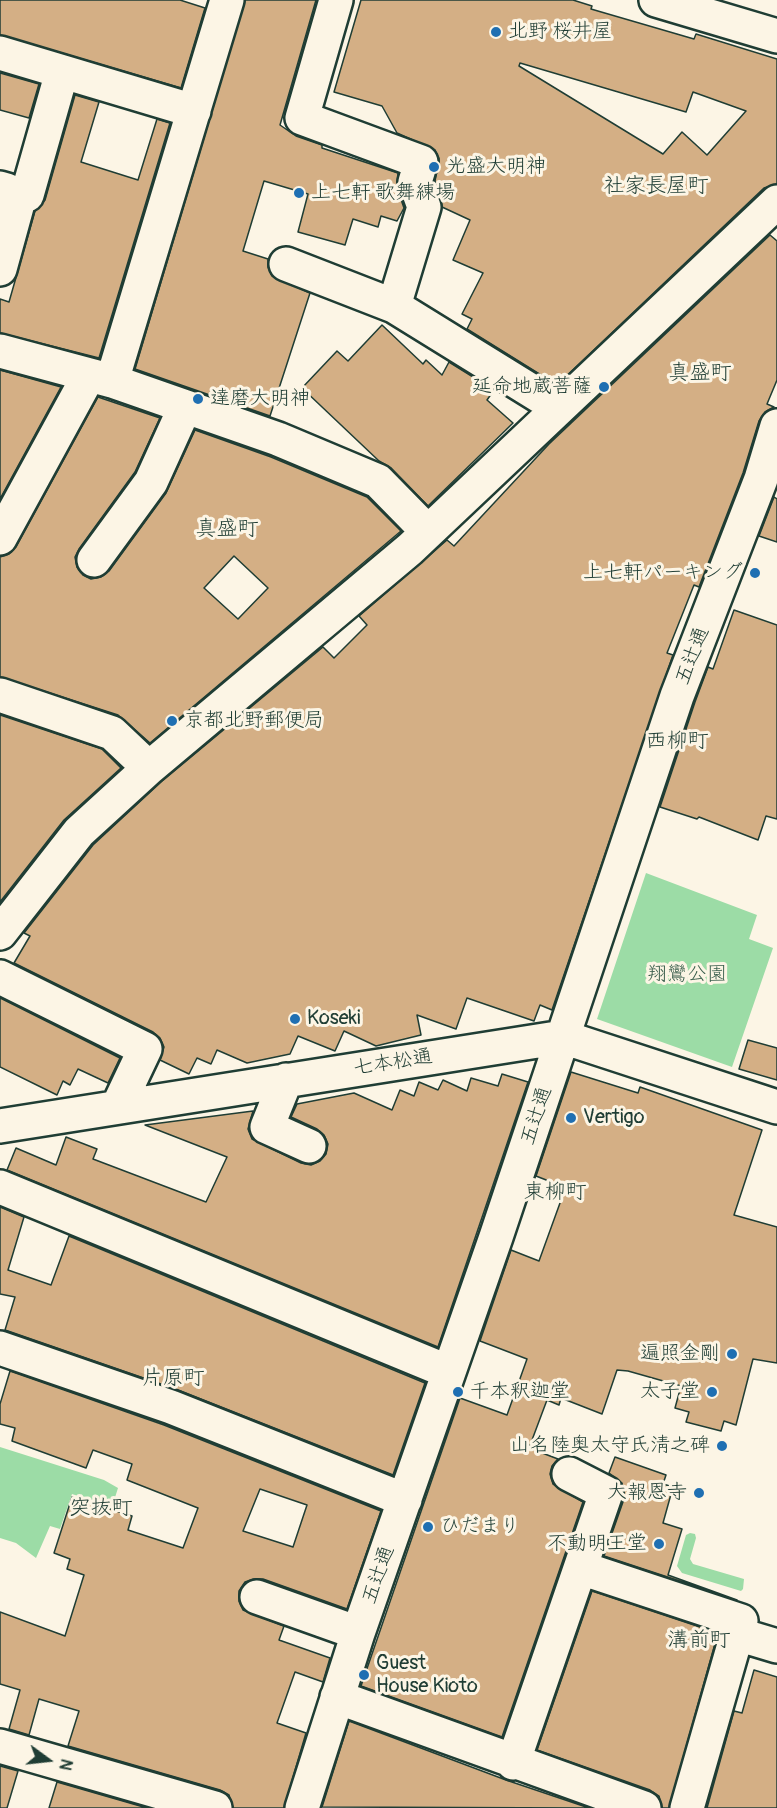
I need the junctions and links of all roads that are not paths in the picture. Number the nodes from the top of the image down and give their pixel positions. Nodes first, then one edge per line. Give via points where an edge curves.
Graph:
1 (227, 0) edge
2 (336, 0) edge
3 (656, 0) edge
4 (777, 36) edge
5 (0, 53) edge
6 (62, 72) junction
7 (194, 111) junction
8 (6, 192) edge
9 (777, 202) edge
10 (286, 264) dead end
11 (0, 269) edge
12 (394, 306) junction
13 (0, 351) edge
14 (100, 378) junction
15 (185, 407) junction
16 (559, 408) junction
17 (777, 426) edge
18 (427, 531) junction
19 (0, 538) edge
20 (94, 560) dead end
21 (0, 695) edge
22 (149, 768) junction
23 (0, 933) edge
24 (0, 977) edge
25 (563, 1037) junction
26 (286, 1080) junction
27 (118, 1106) junction
28 (777, 1107) edge
29 (0, 1126) edge
30 (309, 1146) dead end
31 (0, 1187) edge
32 (0, 1348) edge
33 (449, 1372) junction
34 (568, 1474) dead end
35 (405, 1500) junction
36 (581, 1568) junction
37 (257, 1597) dead end
38 (751, 1627) edge
39 (358, 1633) junction
40 (337, 1697) junction
41 (0, 1746) edge
42 (513, 1763) junction
43 (215, 1808) edge
44 (302, 1808) edge
45 (644, 1808) edge
46 (687, 1808) edge

1 - 7 street
2 - 12 street via 302,118 421,162 415,182 424,207
3 - 4 street
5 - 6 street
6 - 7 street
6 - 8 street via 27,195
7 - 14 street
8 - 11 street via 17,207
9 - 16 street
10 - 12 street
12 - 16 street
13 - 14 street
14 - 15 street
14 - 19 street
15 - 18 street via 378,481
15 - 20 street via 151,483
16 - 18 street
17 - 25 street, 五辻通 via 761,479 677,696
18 - 22 street
21 - 22 street via 112,733
22 - 23 street via 79,832
24 - 27 street via 145,1049
25 - 26 street, 七本松通
25 - 28 street, 七本松通
25 - 33 street, 五辻通
26 - 27 street, 七本松通
26 - 30 street via 267,1127
27 - 29 street, 七本松通
31 - 33 street
32 - 35 street via 181,1412
33 - 35 street, 五辻通
34 - 36 street via 606,1493
35 - 39 street, 五辻通
36 - 38 street
36 - 42 street
37 - 39 street
38 - 46 street
39 - 40 street, 五辻通
40 - 42 street
40 - 44 street, 五辻通
41 - 43 street
42 - 45 street

